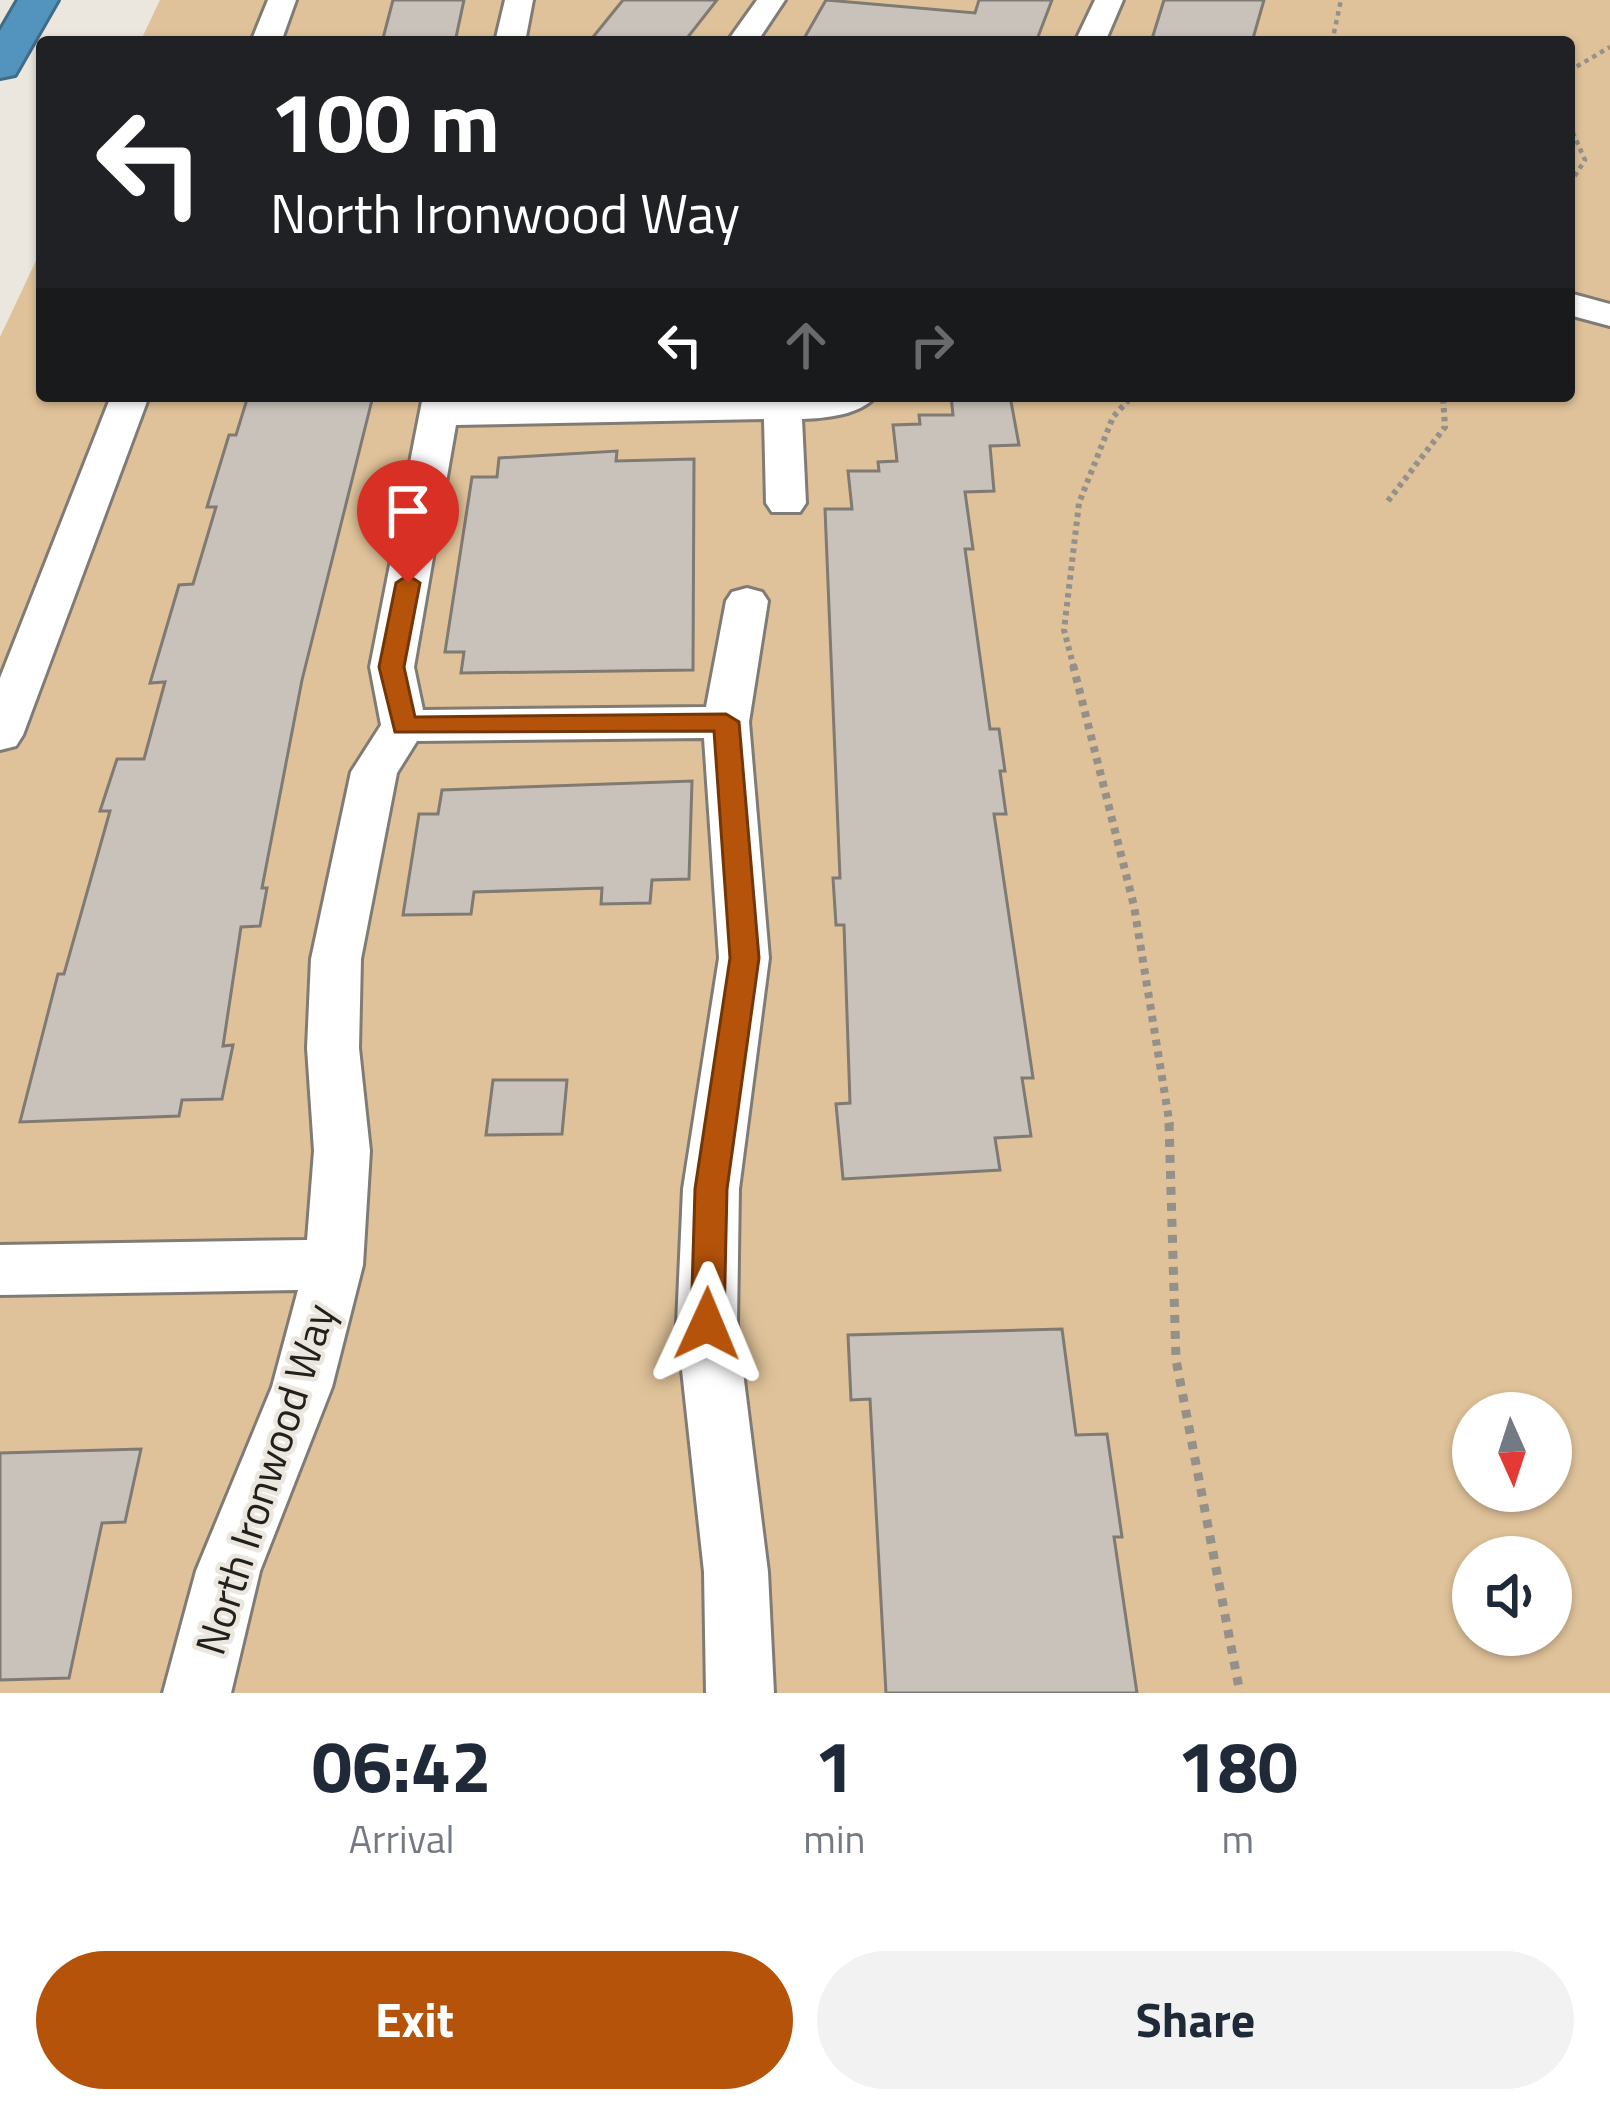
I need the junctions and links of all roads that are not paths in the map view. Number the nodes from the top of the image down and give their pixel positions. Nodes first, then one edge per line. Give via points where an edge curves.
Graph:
1 (38, 0) edge
2 (282, 0) edge
3 (518, 0) edge
4 (771, 0) edge
5 (1108, 0) edge
6 (268, 36) edge
7 (511, 36) edge
8 (746, 36) edge
9 (1093, 36) edge
10 (0, 66) edge
11 (1575, 306) edge
12 (1610, 315) edge
13 (128, 402) edge
14 (839, 402) edge
15 (441, 405) edge
16 (783, 408) junction
17 (786, 503) dead end
18 (747, 601) dead end
19 (726, 722) junction
20 (404, 726) junction
21 (0, 735) edge
22 (334, 1265) junction
23 (0, 1270) edge
24 (197, 1693) edge
25 (740, 1693) edge

1 - 10 highway
2 - 6 street
3 - 7 street
4 - 8 street
5 - 9 street
11 - 12 street
13 - 21 street
14 - 16 street
15 - 16 street
15 - 20 street via 392,667
16 - 17 street
18 - 19 street
19 - 20 street
19 - 25 street via 744,958 711,1189 707,1324 736,1572
20 - 22 street, North Ironwood Way via 374,772 336,959 342,1150
22 - 23 street, North Ironwood Way
22 - 24 street, North Ironwood Way via 302,1387 228,1571

